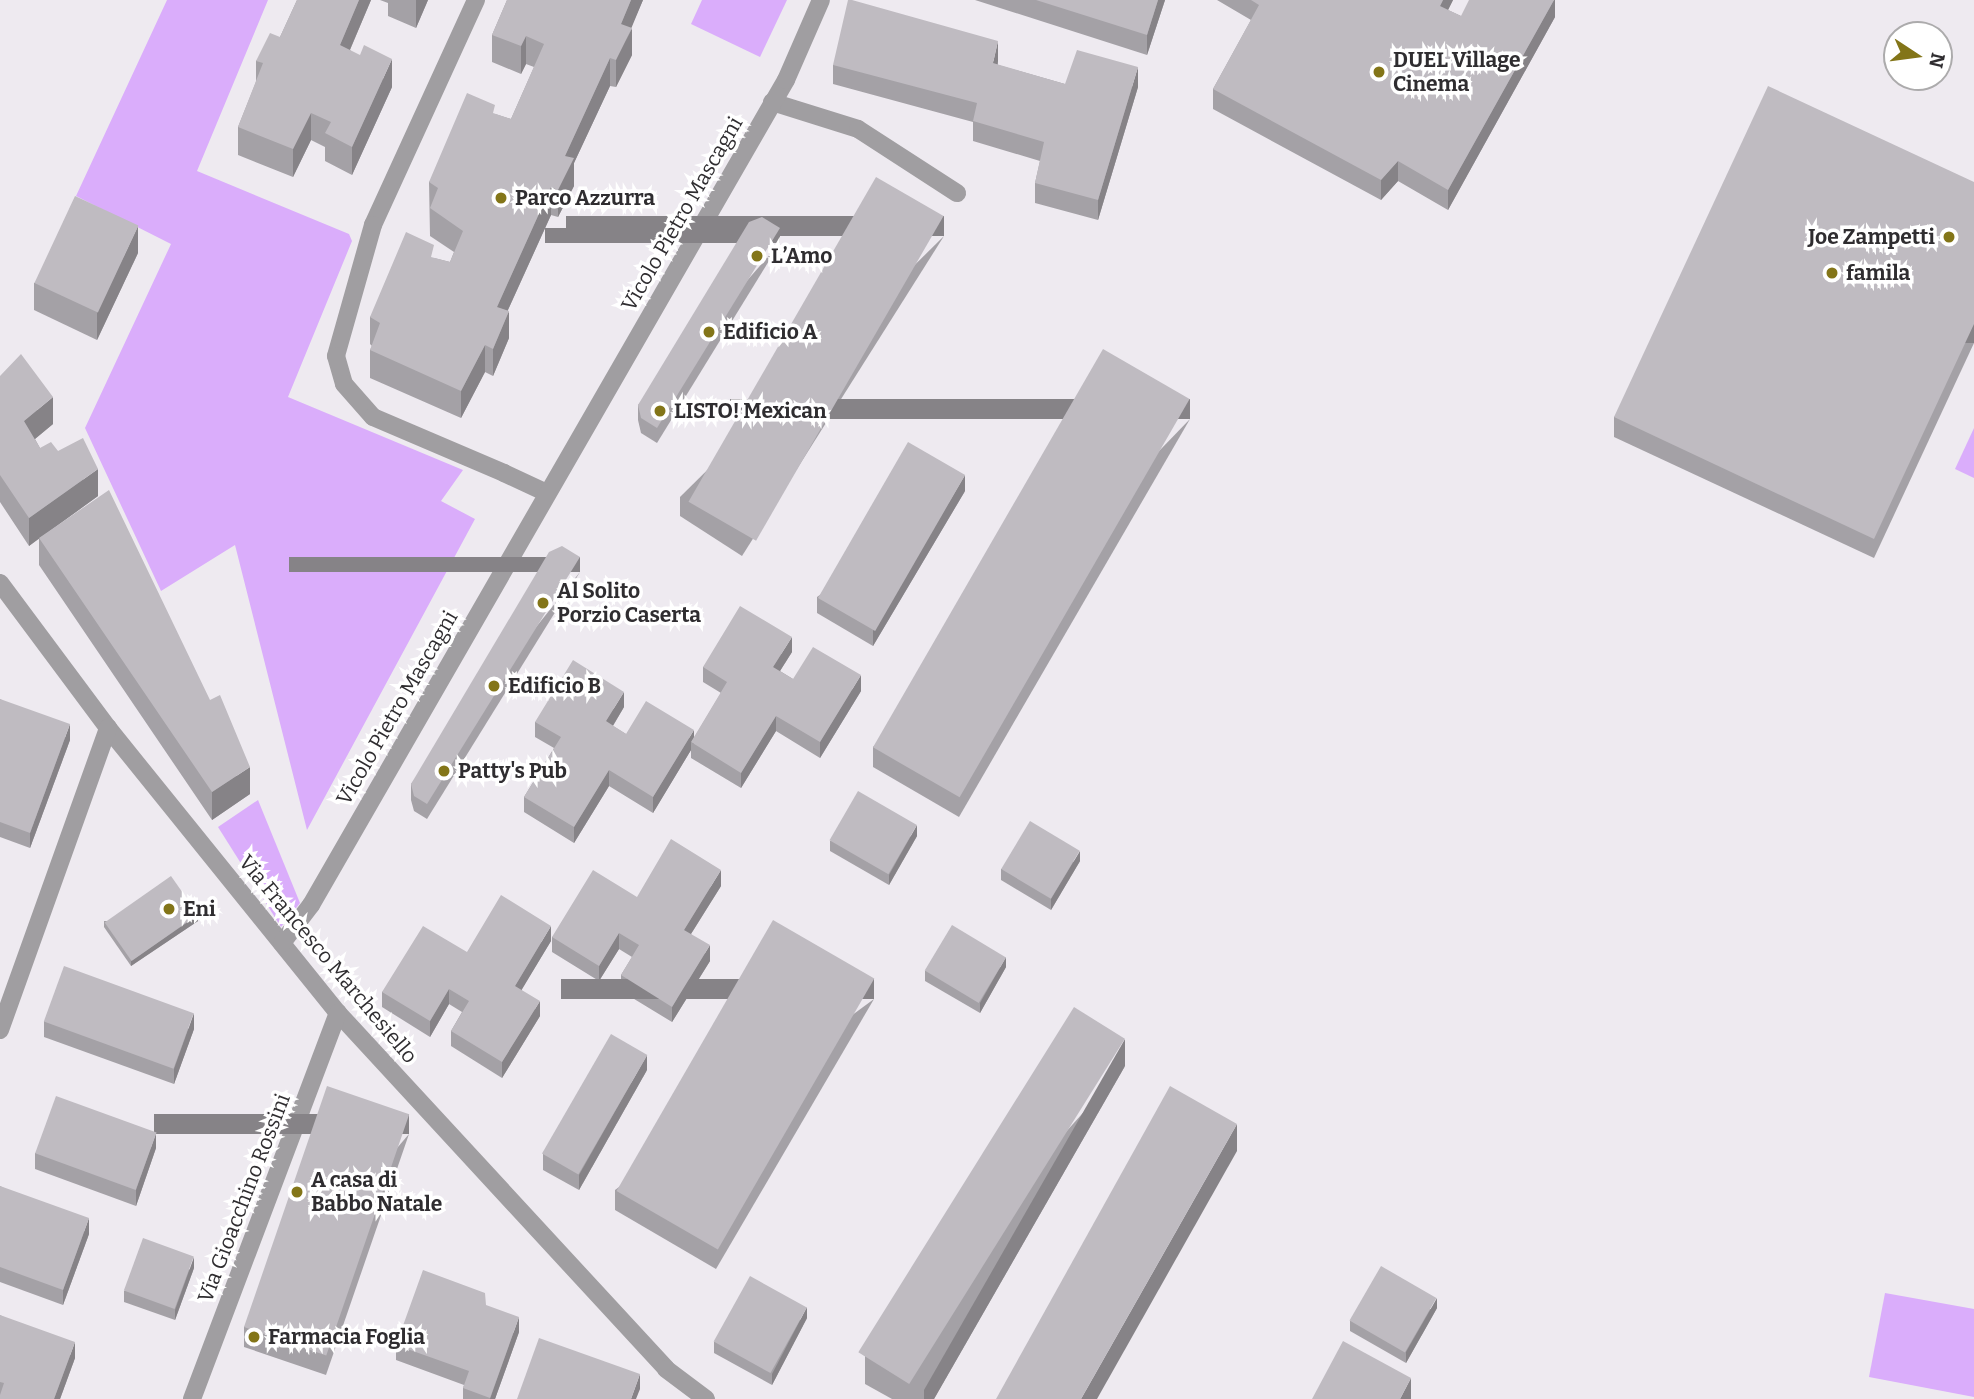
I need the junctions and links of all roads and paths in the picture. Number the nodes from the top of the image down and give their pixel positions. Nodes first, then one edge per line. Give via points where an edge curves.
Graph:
1 (476, 0) edge
2 (821, 0) edge
3 (772, 102) junction
4 (957, 193) dead end
5 (547, 493) junction
6 (0, 583) edge
7 (108, 727) junction
8 (282, 943) junction
9 (338, 1013) junction
10 (0, 1030) edge
11 (192, 1399) edge
12 (706, 1399) edge

1 - 5 street via 373,225 336,356 344,384 373,417
2 - 3 street, Vicolo Pietro Mascagni
3 - 4 street via 858,129
3 - 5 street, Vicolo Pietro Mascagni
5 - 8 street, Vicolo Pietro Mascagni via 311,905
6 - 7 street, Via Francesco Marchesiello
7 - 8 street, Via Francesco Marchesiello
7 - 10 street
8 - 9 street, Via Francesco Marchesiello
9 - 11 street, Via Gioacchino Rossini
9 - 12 street, Via Francesco Marchesiello via 666,1368

